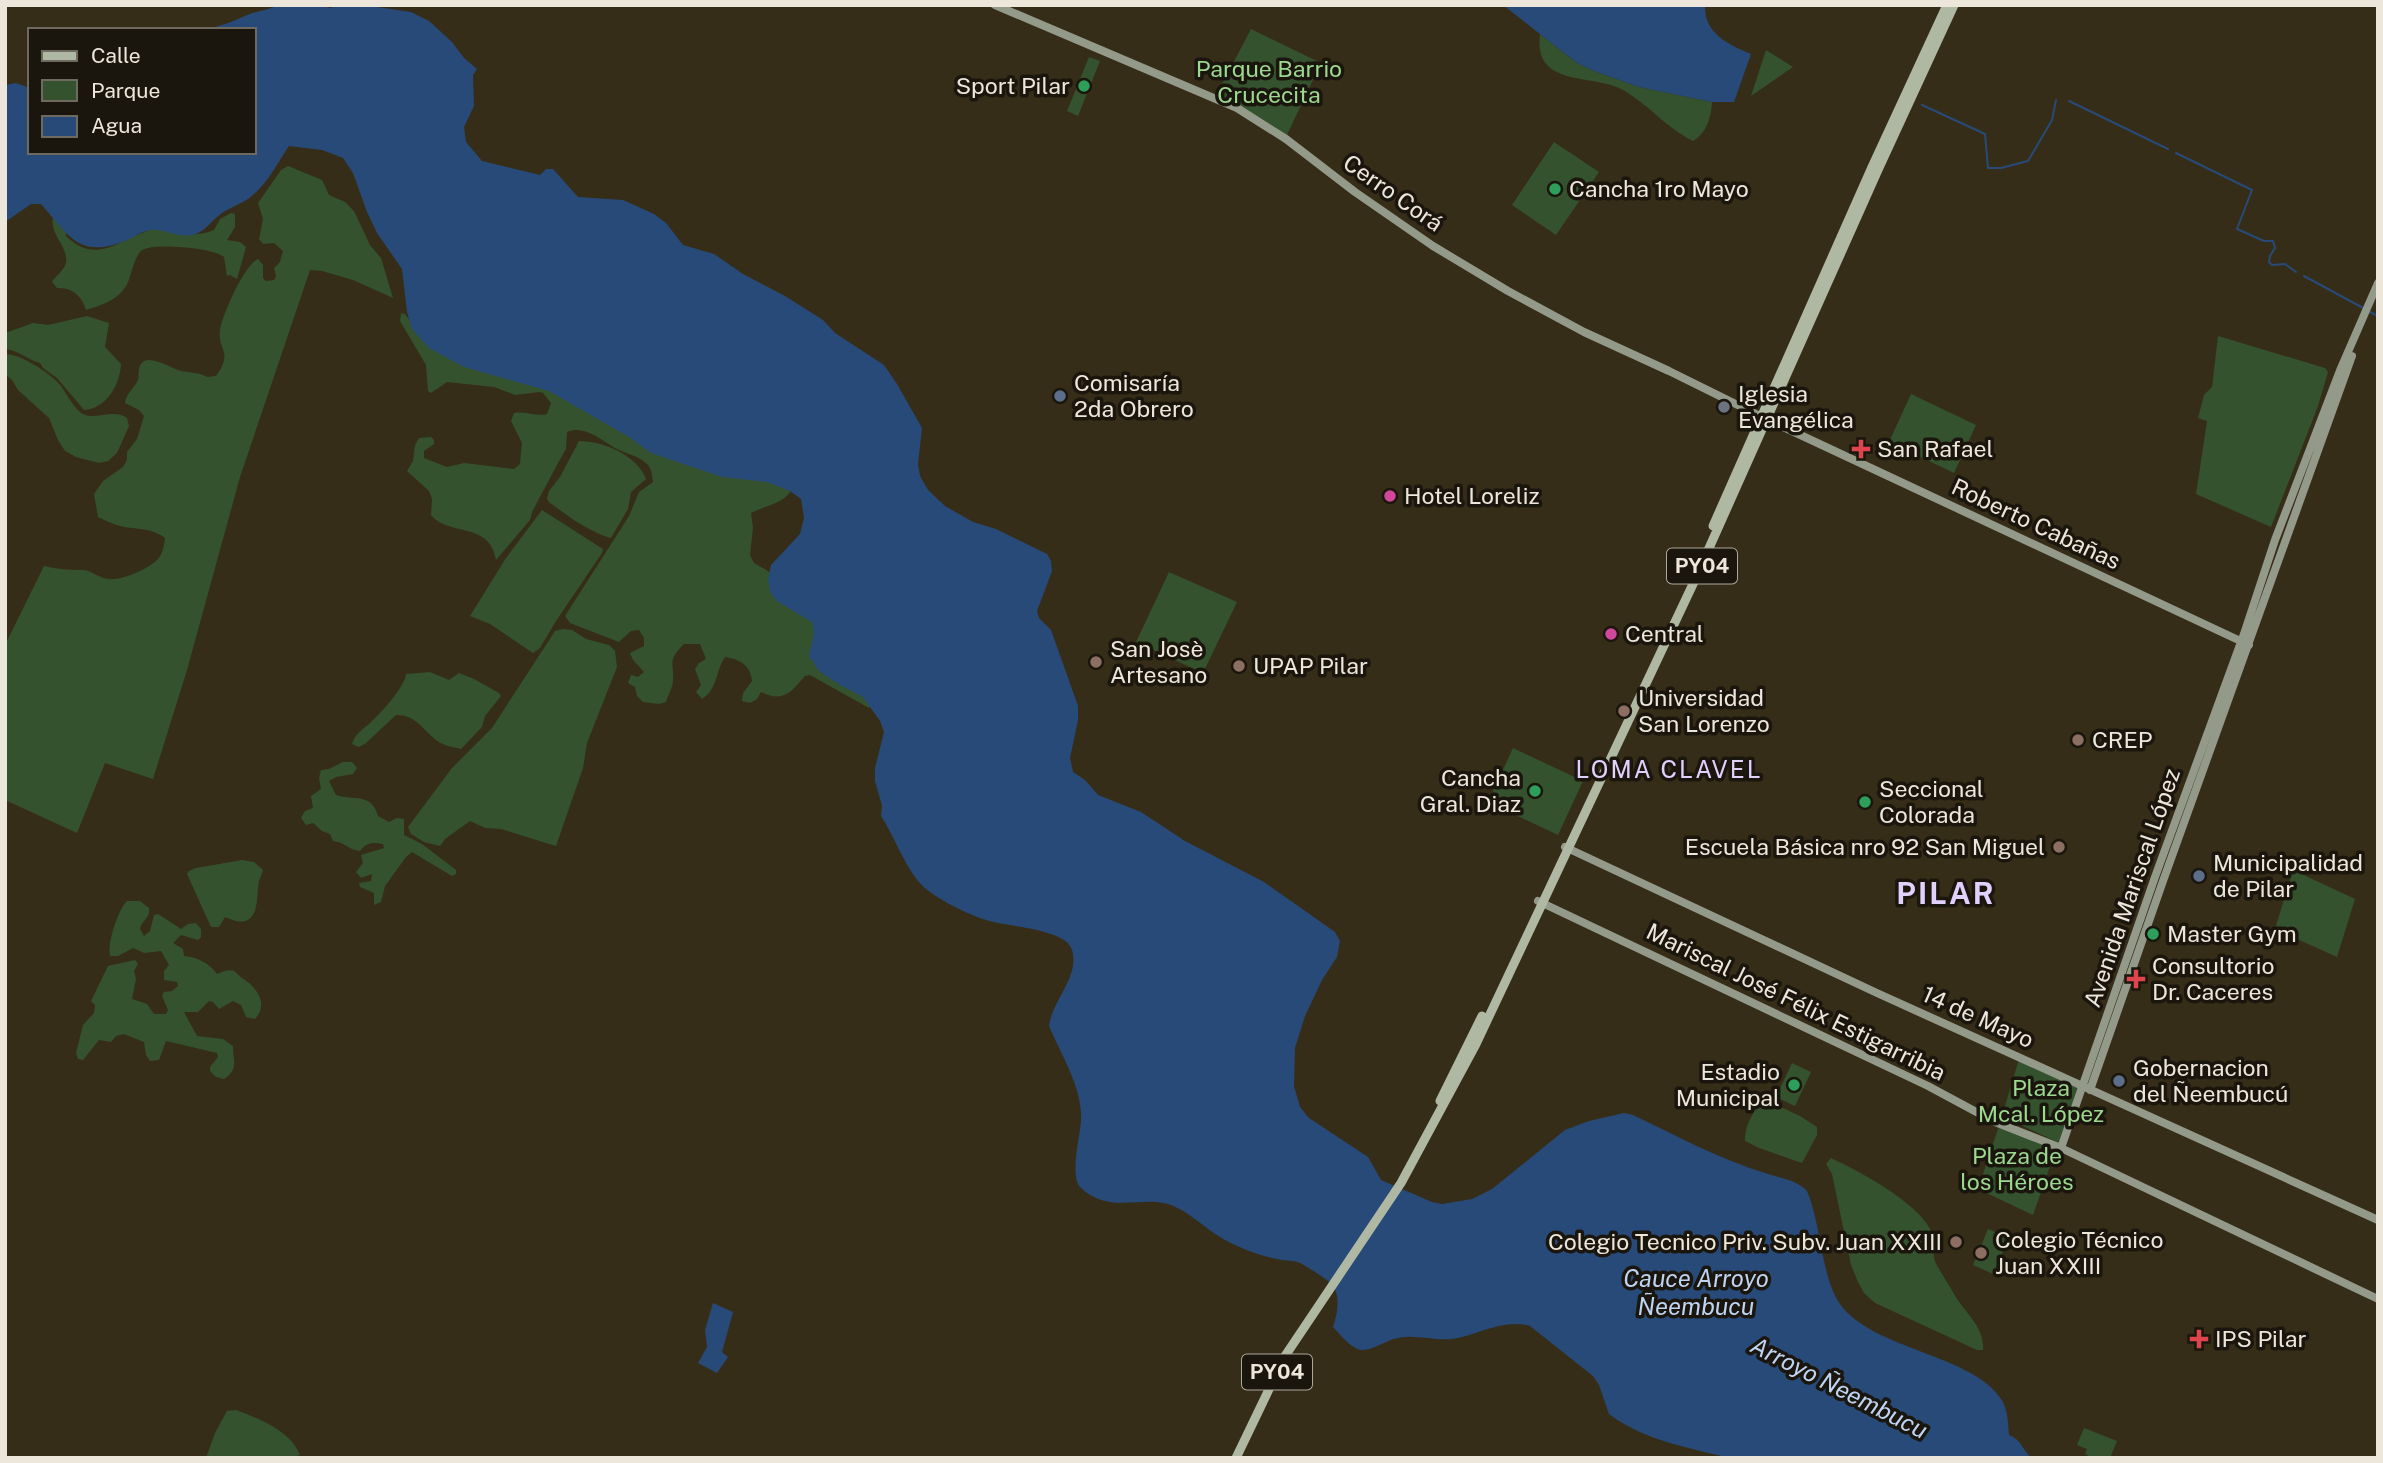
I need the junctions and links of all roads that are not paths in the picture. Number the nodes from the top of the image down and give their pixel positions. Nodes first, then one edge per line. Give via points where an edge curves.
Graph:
1 (995, 5) edge
2 (1947, 5) edge
3 (1954, 5) edge
4 (2378, 283) edge
5 (2378, 296) edge
6 (2371, 305) junction
7 (1765, 418) junction
8 (2245, 643) junction
9 (1567, 847) junction
10 (1541, 902) junction
11 (2087, 1088) junction
12 (2061, 1148) junction
13 (2378, 1220) edge
14 (2378, 1299) edge
15 (1236, 1458) edge

1 - 7 main road, Cerro Corá via 1237,108 1422,238 1508,291
2 - 7 main road, PY04
3 - 7 main road, PY04
4 - 6 main road
5 - 6 main road
6 - 8 main road, Avenida Mariscal López
7 - 8 main road, Roberto Cabañas
7 - 9 main road, PY04 via 1693,584
8 - 11 main road, Avenida Mariscal López via 2155,877
9 - 10 main road, PY04
9 - 11 main road, 14 de Mayo
10 - 12 main road, Mariscal José Félix Estigarribia via 1995,1122
10 - 15 main road, PY04 via 1444,1106 1401,1183 1286,1356
11 - 12 main road, Avenida Mariscal López
11 - 13 main road, 14 de Mayo
12 - 14 main road, Mariscal José Félix Estigarribia

